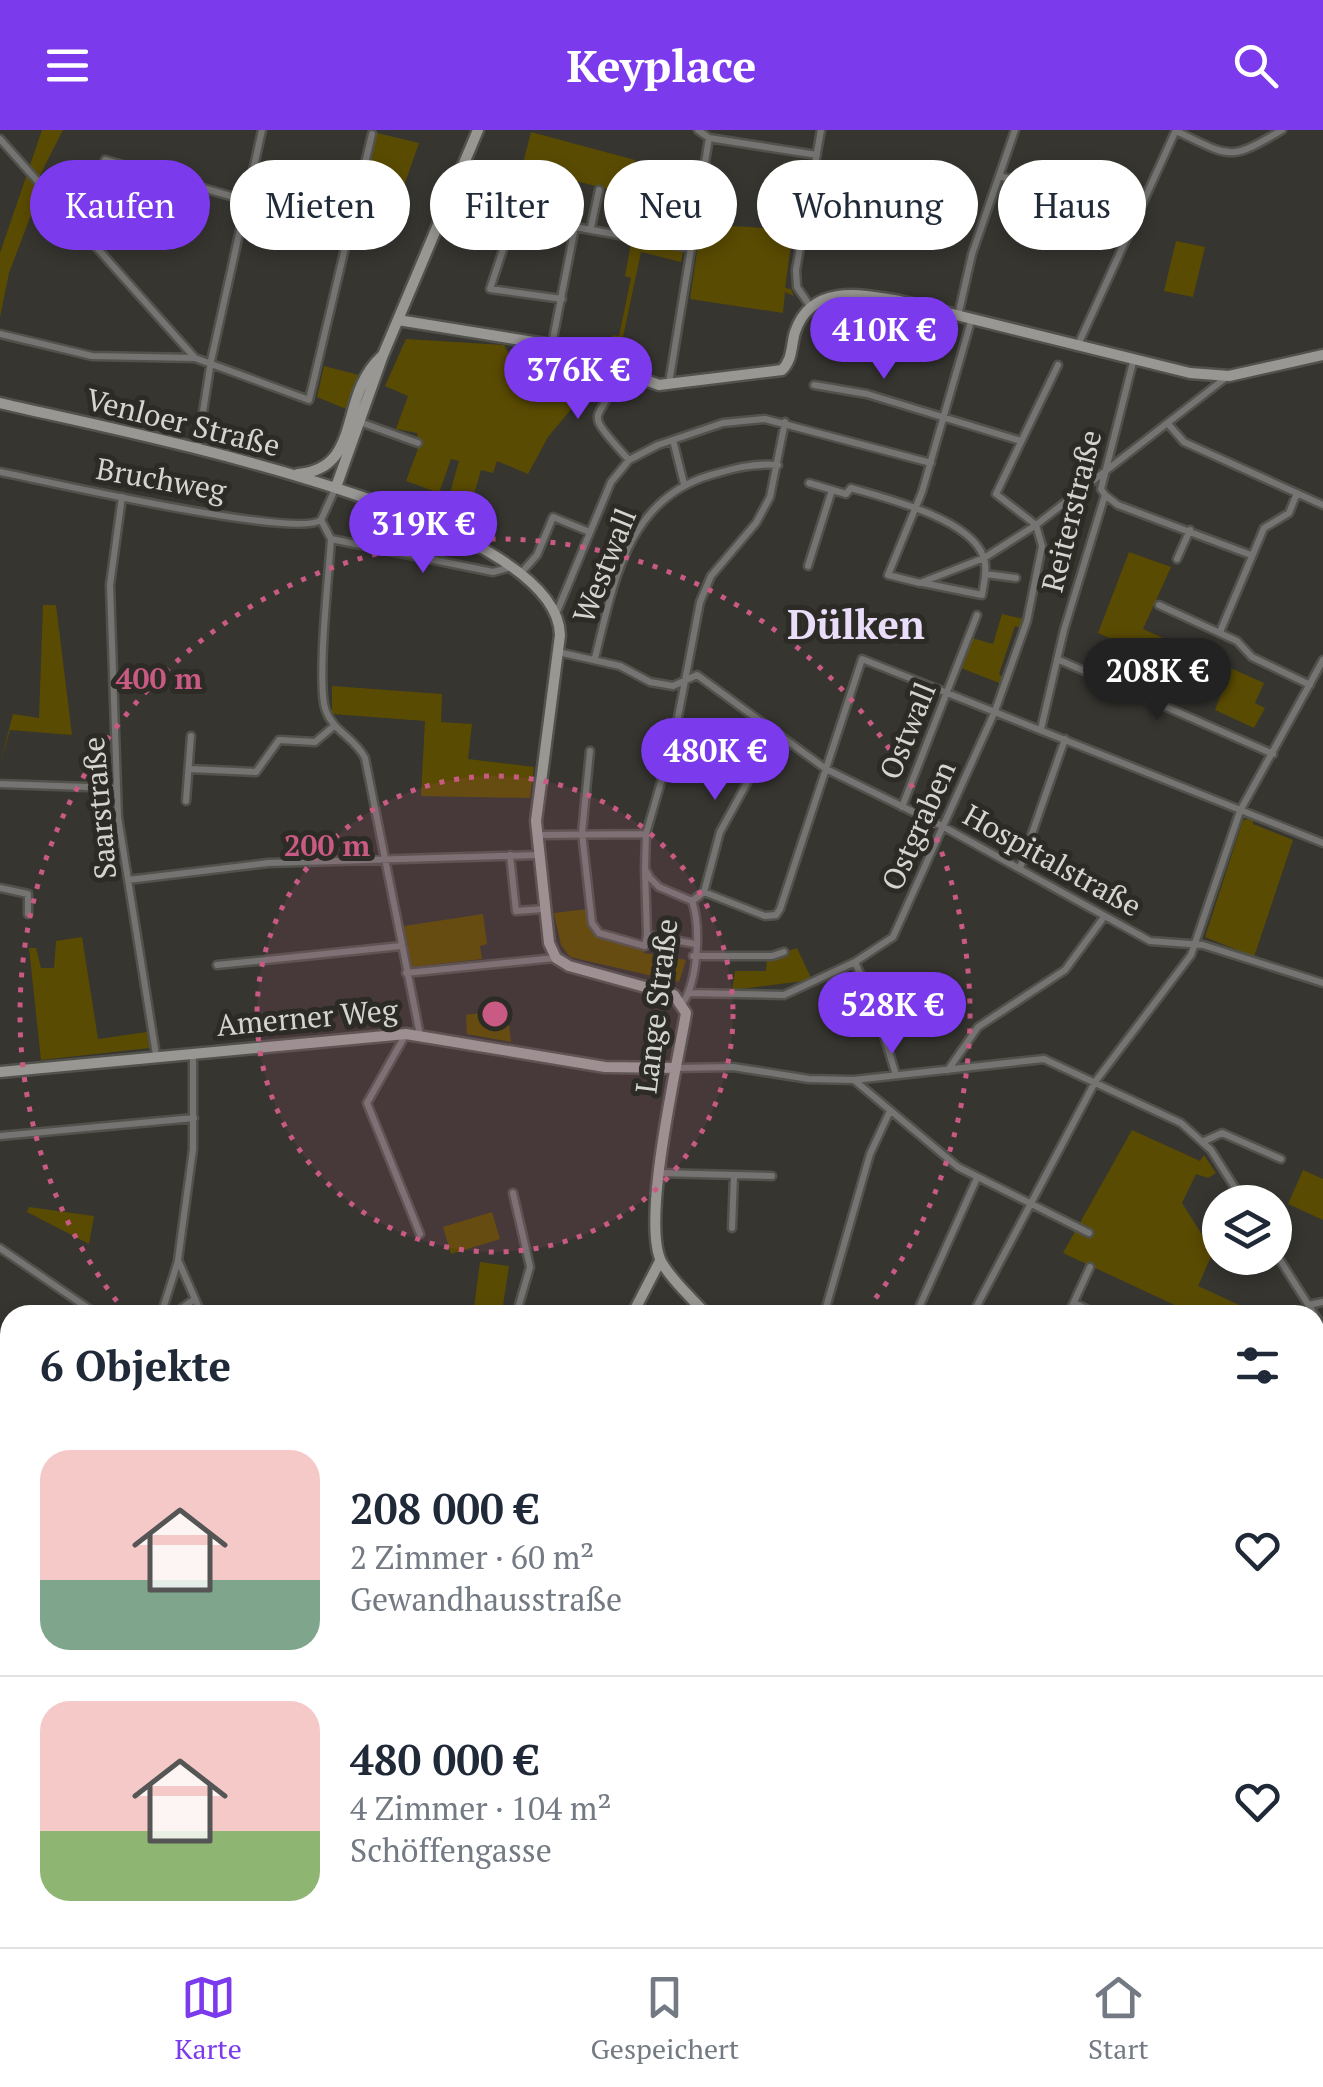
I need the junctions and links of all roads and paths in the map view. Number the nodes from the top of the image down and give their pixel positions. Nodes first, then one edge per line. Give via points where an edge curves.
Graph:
1 (262, 130) edge
2 (478, 130) edge
3 (698, 130) edge
4 (821, 130) edge
5 (1015, 130) edge
6 (1176, 130) edge
7 (1282, 130) edge
8 (372, 134) dead end
9 (709, 138) junction
10 (0, 139) edge
11 (817, 155) junction
12 (256, 160) edge
13 (705, 160) edge
14 (1005, 160) edge
15 (998, 179) edge
16 (599, 190) dead end
17 (1146, 192) edge
18 (584, 227) edge
19 (591, 227) junction
20 (604, 230) edge
21 (237, 250) edge
22 (503, 250) edge
23 (572, 250) edge
24 (691, 250) edge
25 (1120, 250) edge
26 (562, 299) junction
27 (810, 306) junction
28 (957, 317) junction
29 (398, 320) junction
30 (971, 321) junction
31 (0, 334) edge
32 (552, 346) junction
33 (1077, 348) junction
34 (383, 355) junction
35 (1323, 355) edge
36 (196, 358) junction
37 (211, 361) junction
38 (1133, 362) junction
39 (1058, 365) dead end
40 (619, 371) junction
41 (1229, 376) junction
42 (814, 385) dead end
43 (668, 386) junction
44 (0, 403) edge
45 (945, 418) junction
46 (360, 422) junction
47 (785, 422) junction
48 (1169, 425) junction
49 (674, 440) junction
50 (1021, 441) junction
51 (418, 443) dead end
52 (197, 451) junction
53 (629, 460) junction
54 (930, 463) junction
55 (778, 465) junction
56 (0, 472) edge
57 (1106, 472) junction
58 (291, 475) junction
59 (684, 484) junction
60 (809, 484) dead end
61 (336, 488) junction
62 (832, 490) junction
63 (1297, 493) junction
64 (1105, 495) junction
65 (122, 496) junction
66 (1323, 505) edge
67 (915, 509) junction
68 (318, 522) junction
69 (1036, 525) junction
70 (1190, 530) junction
71 (587, 531) junction
72 (331, 539) junction
73 (1251, 554) junction
74 (984, 558) junction
75 (1177, 559) dead end
76 (808, 566) dead end
77 (518, 569) junction
78 (985, 574) junction
79 (1016, 578) dead end
80 (920, 583) junction
81 (1160, 604) dead end
82 (556, 614) junction
83 (977, 615) dead end
84 (1220, 632) junction
85 (557, 652) junction
86 (594, 658) junction
87 (1056, 659) junction
88 (1323, 660) edge
89 (685, 680) junction
90 (1310, 684) junction
91 (948, 692) junction
92 (996, 711) junction
93 (334, 726) junction
94 (1042, 729) junction
95 (774, 734) junction
96 (191, 736) dead end
97 (1065, 739) junction
98 (590, 752) dead end
99 (1272, 754) junction
100 (190, 769) junction
101 (826, 769) junction
102 (0, 784) edge
103 (117, 788) junction
104 (186, 800) dead end
105 (902, 807) junction
106 (1240, 811) junction
107 (942, 826) junction
108 (582, 833) junction
109 (646, 834) junction
110 (537, 835) junction
111 (1323, 844) edge
112 (510, 855) junction
113 (538, 855) junction
114 (384, 860) junction
115 (1020, 868) junction
116 (645, 869) junction
117 (128, 880) junction
118 (0, 888) edge
119 (704, 892) junction
120 (692, 901) junction
121 (543, 909) junction
122 (28, 914) dead end
123 (1104, 917) junction
124 (647, 935) junction
125 (695, 944) junction
126 (400, 946) junction
127 (1195, 946) junction
128 (784, 952) dead end
129 (694, 956) junction
130 (556, 958) junction
131 (855, 962) junction
132 (217, 965) dead end
133 (406, 973) junction
134 (1323, 983) edge
135 (686, 998) junction
136 (406, 1034) junction
137 (420, 1035) junction
138 (193, 1053) junction
139 (156, 1055) junction
140 (676, 1068) junction
141 (948, 1070) junction
142 (0, 1072) edge
143 (896, 1075) junction
144 (854, 1080) junction
145 (1095, 1082) junction
146 (890, 1111) junction
147 (194, 1118) junction
148 (0, 1136) edge
149 (1202, 1142) junction
150 (1281, 1159) dead end
151 (659, 1173) junction
152 (734, 1176) junction
153 (772, 1176) dead end
154 (977, 1178) junction
155 (1232, 1185) edge
156 (513, 1194) dead end
157 (1028, 1204) junction
158 (732, 1228) dead end
159 (1088, 1233) dead end
160 (420, 1234) dead end
161 (0, 1248) edge
162 (178, 1260) junction
163 (660, 1261) junction
164 (1090, 1267) dead end
165 (1289, 1275) edge
166 (192, 1301) junction
167 (1074, 1304) edge
168 (83, 1305) edge
169 (163, 1305) edge
170 (186, 1305) edge
171 (195, 1305) edge
172 (519, 1305) edge
173 (637, 1305) edge
174 (698, 1305) edge
175 (827, 1305) edge
176 (920, 1305) edge
177 (977, 1305) edge
178 (1308, 1305) edge

1 - 12 street
2 - 29 main road
3 - 9 street
4 - 11 street
5 - 14 street
6 - 7 street via 1225,154 1241,154
6 - 17 street
8 - 37 street via 309,400
9 - 11 street
9 - 13 street
10 - 36 street
11 - 27 street via 796,270 797,287
15 - 28 street
16 - 19 street
18 - 19 street
19 - 20 street
21 - 37 street
22 - 26 street via 490,288
23 - 26 street
24 - 43 street
25 - 33 street
26 - 32 street
27 - 28 main road via 825,298 868,295
27 - 43 main road via 784,368
28 - 30 main road
29 - 32 main road
29 - 34 main road
30 - 33 main road
30 - 45 street
31 - 36 street via 92,356
32 - 40 main road
33 - 38 main road
34 - 46 main road
34 - 58 main road via 362,381 336,460 316,472
35 - 41 main road
36 - 37 street
37 - 52 street
38 - 41 main road
38 - 57 street, Reiterstraße
39 - 50 street
40 - 43 main road
40 - 53 street via 596,420
41 - 48 street
42 - 45 street
44 - 52 main road, Venloer Straße
45 - 50 street
45 - 54 street
46 - 51 street
46 - 61 main road
47 - 49 street via 746,418
47 - 54 street
47 - 55 street
48 - 57 street
48 - 63 street via 1184,442
49 - 53 street
49 - 59 street
50 - 69 street via 996,494
52 - 58 main road, Venloer Straße
53 - 71 street
54 - 67 street
55 - 59 street, Westwall via 754,463
55 - 89 street via 756,523 711,576
56 - 65 street, Bruchweg
57 - 64 street, Reiterstraße
57 - 69 street
58 - 61 main road, Venloer Straße
59 - 86 street, Westwall via 653,505 638,527
60 - 62 street
61 - 68 street
61 - 77 main road, Venloer Straße via 450,530
62 - 67 street via 846,494 851,488
62 - 76 street
63 - 66 street
63 - 73 street via 1289,513 1264,528
64 - 70 street
64 - 87 street, Reiterstraße
65 - 68 street, Bruchweg
65 - 103 street, Saarstraße via 110,569
67 - 74 street via 955,527
67 - 80 street via 888,575
68 - 72 street
69 - 74 street
69 - 92 street, Ostgraben via 1042,546 1027,621
70 - 73 street
70 - 75 street
71 - 77 street via 553,517 537,555
71 - 82 street
72 - 77 street via 493,572
72 - 93 street via 323,700
73 - 84 street
74 - 78 street
74 - 80 street
77 - 82 main road, Venloer Straße
78 - 79 street
78 - 80 street via 982,595
81 - 84 street
82 - 85 main road
83 - 91 street, Ostwall
84 - 90 street via 1266,665
85 - 86 street
85 - 110 main road
86 - 89 street via 650,682 673,686
87 - 94 street, Reiterstraße
87 - 99 street
88 - 90 street
89 - 95 street, Hospitalstraße via 697,675
89 - 109 street
90 - 99 street
91 - 92 street
91 - 101 street via 862,658
91 - 105 street, Ostwall
92 - 94 street
92 - 107 street, Ostgraben
93 - 100 street via 314,742 278,740 256,772
93 - 114 street via 364,758
94 - 97 street
95 - 101 street, Hospitalstraße
95 - 119 street via 720,832
96 - 100 street
97 - 106 street
97 - 115 street
98 - 108 street
99 - 106 street
100 - 104 street
101 - 105 street, Hospitalstraße
101 - 119 street via 776,915
102 - 103 street
103 - 117 street, Saarstraße
105 - 107 street, Hospitalstraße
106 - 111 street
106 - 127 street
107 - 115 street, Hospitalstraße
107 - 131 street, Ostgraben via 892,937
108 - 109 street
108 - 110 street
108 - 124 street via 592,923 599,933 644,946
109 - 116 street
110 - 113 main road
112 - 113 street
112 - 114 street
112 - 121 street via 516,911
113 - 121 main road
114 - 117 street via 268,863
114 - 126 street
115 - 123 street, Hospitalstraße
116 - 120 street, Lange Straße via 659,887
116 - 124 street
117 - 139 street, Saarstraße
118 - 122 street via 28,894
119 - 120 street
120 - 125 street, Lange Straße
121 - 130 main road
123 - 127 street, Hospitalstraße via 1150,941
123 - 141 street via 1065,970 978,1027
124 - 125 street
125 - 129 street, Lange Straße
126 - 132 street
126 - 133 street
127 - 134 street, Hospitalstraße
127 - 145 street
128 - 129 street
129 - 135 street, Lange Straße
130 - 133 street
130 - 135 main road
131 - 135 street, Ostgraben via 771,997
131 - 143 street
133 - 137 street
135 - 140 main road, Lange Straße
136 - 137 main road, Amerner Weg
136 - 138 main road, Amerner Weg
136 - 160 street via 367,1103
137 - 140 main road, Amerner Weg via 605,1067
138 - 139 main road, Amerner Weg
138 - 147 street
139 - 142 main road, Amerner Weg
140 - 144 street
140 - 151 main road, Lange Straße
141 - 143 street
141 - 145 street via 1044,1059
143 - 144 street
144 - 146 street
145 - 149 street via 1181,1123
145 - 157 street
146 - 154 street
146 - 175 street via 870,1154
147 - 148 street
147 - 162 street
149 - 150 street via 1222,1133
149 - 155 street
151 - 152 street
151 - 163 main road, Lange Straße
152 - 153 street
152 - 158 street
154 - 157 street
154 - 176 street
156 - 172 street via 530,1268
157 - 159 street
157 - 177 street
161 - 168 street
162 - 166 street
162 - 169 street
163 - 173 main road
163 - 174 main road
164 - 167 street
165 - 178 street
166 - 170 street
166 - 171 street

